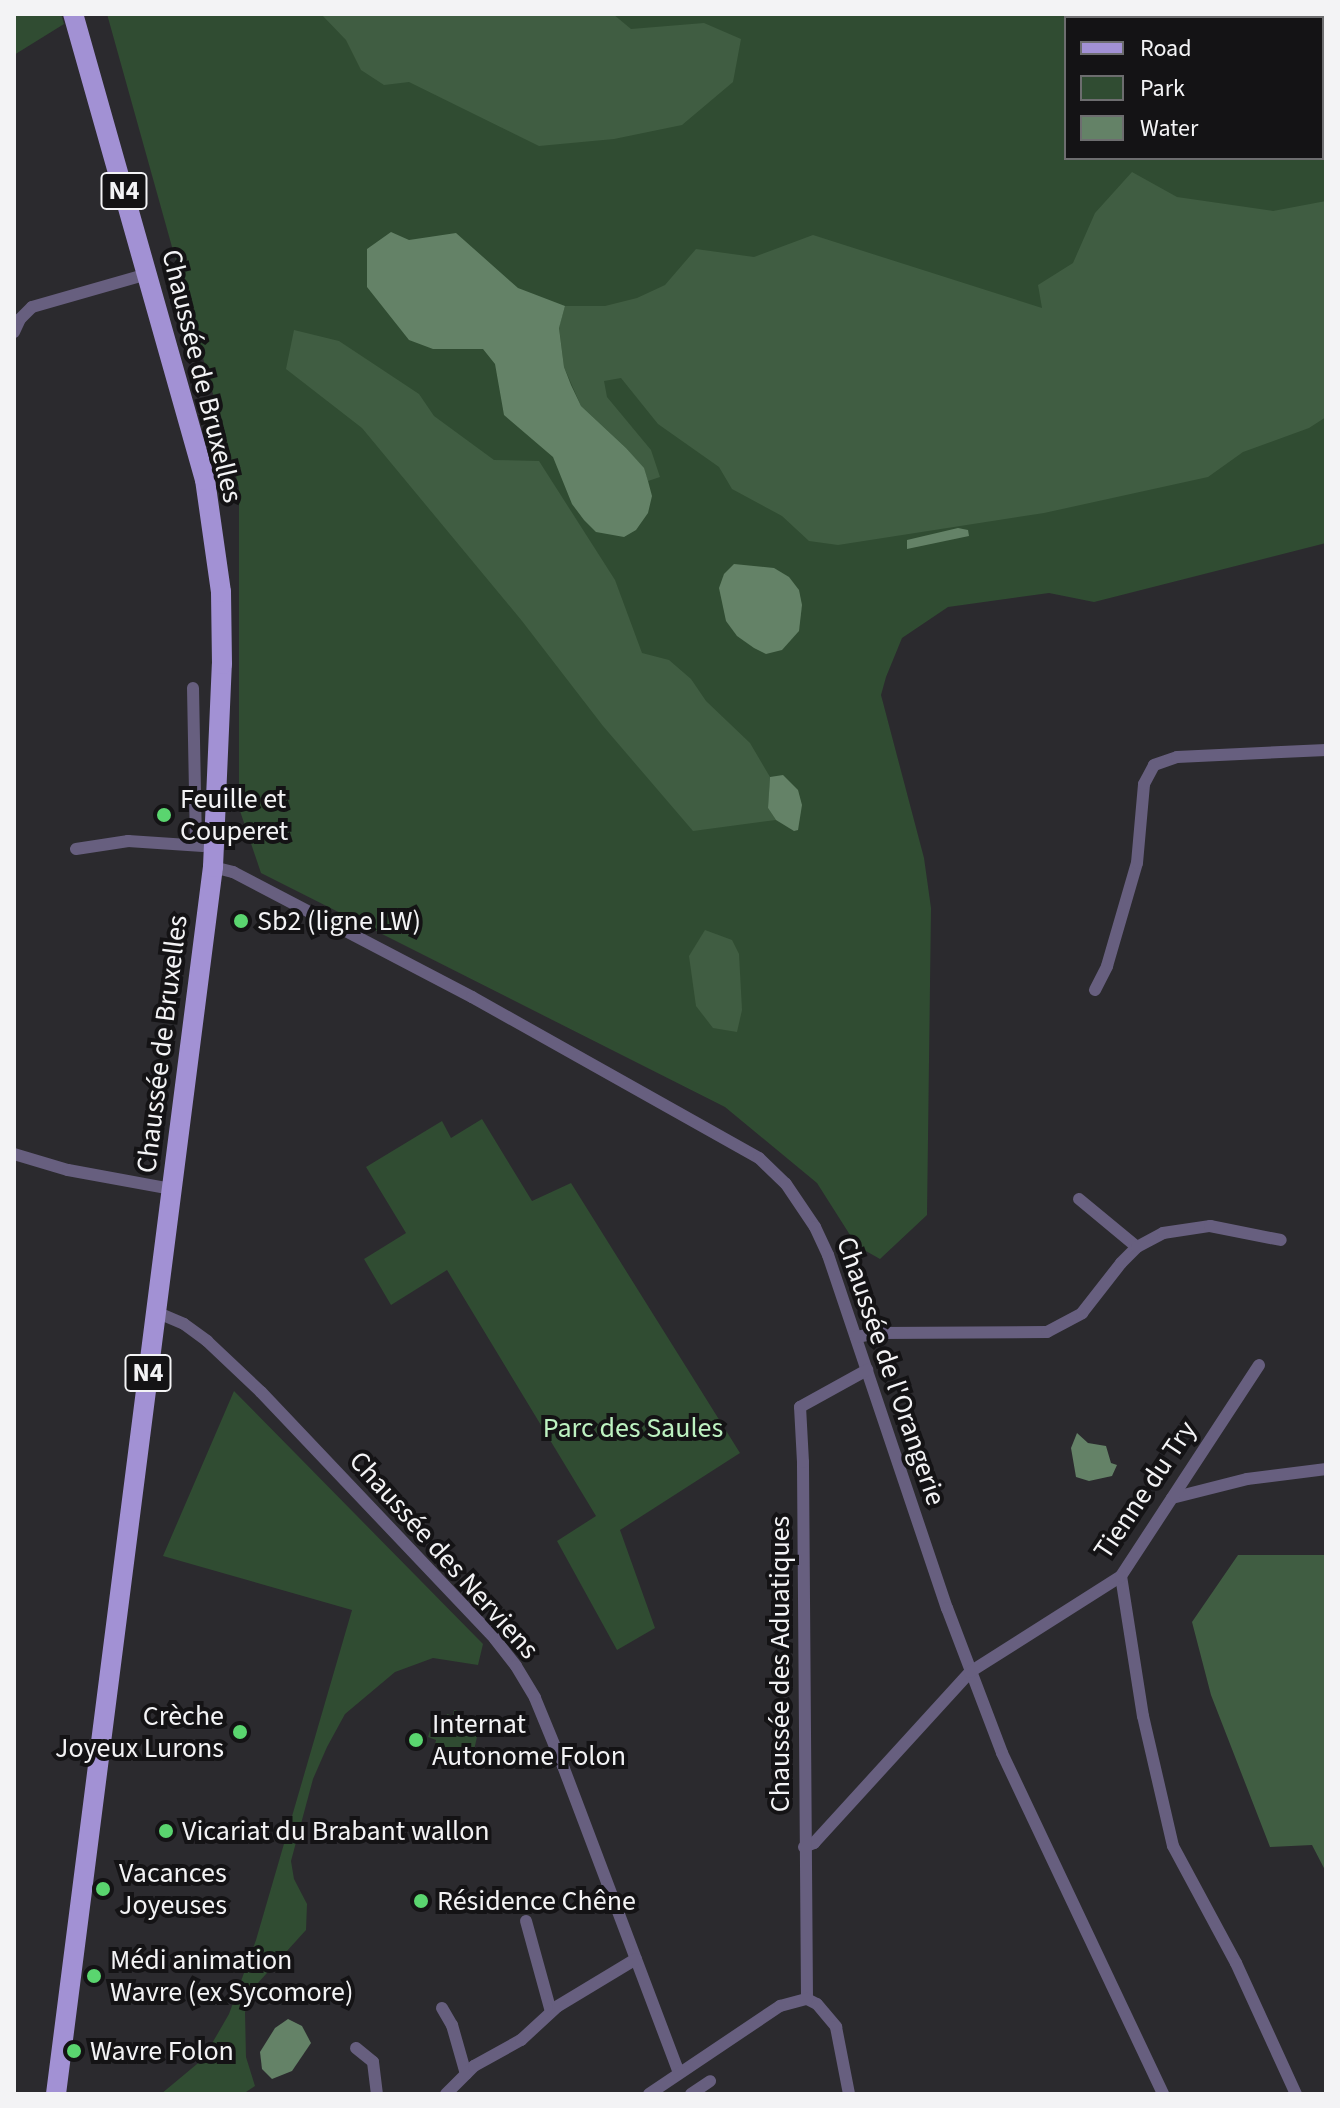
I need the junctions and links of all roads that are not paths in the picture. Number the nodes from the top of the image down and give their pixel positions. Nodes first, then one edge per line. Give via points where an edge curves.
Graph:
1 (73, 14) edge
2 (148, 274) junction
3 (14, 332) edge
4 (193, 688) dead end
5 (1326, 750) edge
6 (76, 849) dead end
7 (208, 853) junction
8 (1095, 990) dead end
9 (14, 1154) edge
10 (172, 1189) junction
11 (1079, 1199) dead end
12 (1281, 1240) dead end
13 (1137, 1247) junction
14 (156, 1312) junction
15 (856, 1337) junction
16 (1259, 1365) dead end
17 (867, 1370) junction
18 (1326, 1469) edge
19 (1172, 1498) junction
20 (1121, 1576) junction
21 (970, 1672) junction
22 (804, 1847) junction
23 (526, 1921) dead end
24 (636, 1959) junction
25 (807, 1999) junction
26 (442, 2008) dead end
27 (551, 2012) junction
28 (356, 2048) dead end
29 (679, 2073) junction
30 (466, 2074) junction
31 (710, 2081) dead end
32 (666, 2089) edge
33 (56, 2094) edge
34 (377, 2094) edge
35 (446, 2094) edge
36 (649, 2094) edge
37 (691, 2094) edge
38 (849, 2094) edge
39 (1163, 2094) edge
40 (1296, 2094) edge

1 - 2 main road, Chaussée de Bruxelles / N4
2 - 3 street via 32,307
2 - 7 main road, Chaussée de Bruxelles / N4 via 205,480 221,592 221,742
4 - 7 street
5 - 8 street via 1177,757 1154,765 1142,796 1137,863
6 - 7 street, Chaussée de l'Orangerie via 128,841
7 - 10 main road, Chaussée de Bruxelles / N4
7 - 15 street, Chaussée de l'Orangerie via 233,872 408,962 759,1158 786,1184 815,1227
9 - 10 street
10 - 14 main road, Chaussée de Bruxelles / N4
11 - 13 street
12 - 13 street via 1195,1226 1163,1233
13 - 15 street via 1082,1313 1047,1332
14 - 24 street, Chaussée des Nerviens via 207,1341 261,1392 516,1666 546,1725
14 - 33 main road, Chaussée de Bruxelles / N4
15 - 17 street, Chaussée de l'Orangerie
16 - 19 street, Tienne du Try
17 - 21 street, Chaussée de l'Orangerie
17 - 22 street, Chaussée des Aduatiques via 800,1407
18 - 19 street via 1247,1479
19 - 20 street, Tienne du Try
20 - 21 street, Tienne du Try
20 - 40 street via 1143,1716 1173,1846 1236,1963
21 - 22 street, Tienne du Try via 814,1843
21 - 39 street, Chaussée de l'Orangerie via 1002,1753
22 - 25 street, Chaussée des Aduatiques
23 - 27 street
24 - 27 street
24 - 29 street, Chaussée des Nerviens
25 - 29 street via 780,2006
25 - 38 street via 836,2027
26 - 30 street
27 - 30 street via 521,2040
28 - 34 street via 373,2062
29 - 32 street
30 - 35 street
31 - 37 street
32 - 36 street

